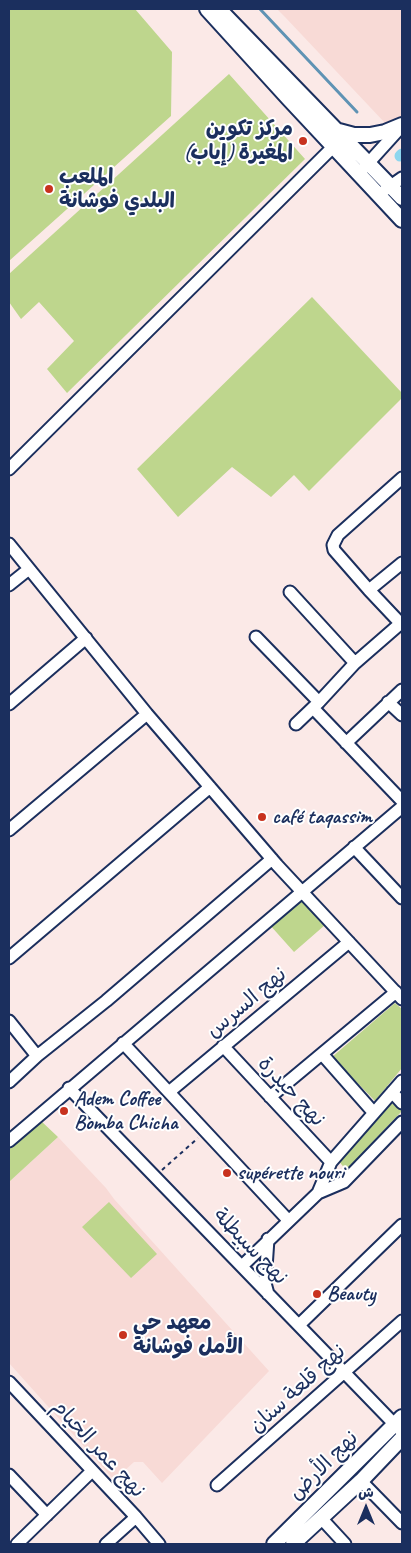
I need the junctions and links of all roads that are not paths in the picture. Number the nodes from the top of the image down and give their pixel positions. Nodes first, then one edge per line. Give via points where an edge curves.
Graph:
1 (207, 9) edge
2 (220, 9) edge
3 (402, 125) edge
4 (339, 132) junction
5 (333, 146) junction
6 (363, 169) junction
7 (397, 182) edge
8 (379, 195) junction
9 (402, 198) edge
10 (402, 220) edge
11 (9, 469) edge
12 (402, 478) edge
13 (9, 544) edge
14 (402, 563) edge
15 (29, 569) junction
16 (9, 585) edge
17 (369, 590) junction
18 (290, 592) dead end
19 (402, 624) edge
20 (256, 637) dead end
21 (86, 638) junction
22 (356, 663) junction
23 (402, 690) edge
24 (388, 702) junction
25 (9, 704) edge
26 (316, 705) junction
27 (147, 714) junction
28 (402, 716) edge
29 (296, 724) dead end
30 (346, 743) junction
31 (210, 788) junction
32 (402, 801) edge
33 (402, 807) edge
34 (9, 830) edge
35 (354, 847) junction
36 (272, 859) junction
37 (302, 891) junction
38 (402, 898) edge
39 (349, 942) junction
40 (9, 958) edge
41 (399, 996) edge
42 (9, 1020) edge
43 (123, 1043) junction
44 (223, 1046) junction
45 (322, 1054) junction
46 (37, 1056) junction
47 (402, 1081) edge
48 (9, 1082) edge
49 (70, 1088) junction
50 (169, 1092) junction
51 (392, 1092) junction
52 (270, 1097) junction
53 (402, 1103) edge
54 (374, 1113) junction
55 (402, 1122) edge
56 (9, 1141) edge
57 (331, 1162) junction
58 (318, 1193) junction
59 (288, 1220) junction
60 (402, 1225) edge
61 (268, 1240) junction
62 (242, 1266) junction
63 (268, 1294) junction
64 (402, 1320) edge
65 (299, 1325) junction
66 (345, 1373) junction
67 (9, 1382) edge
68 (400, 1425) edge
69 (402, 1438) edge
70 (92, 1471) junction
71 (9, 1475) edge
72 (361, 1481) junction
73 (218, 1485) dead end
74 (47, 1515) junction
75 (136, 1517) junction
76 (321, 1518) junction
77 (402, 1523) edge
78 (17, 1544) edge
79 (106, 1544) edge
80 (158, 1544) edge
81 (274, 1544) edge
82 (293, 1544) edge
83 (345, 1544) edge

1 - 5 street
2 - 4 street
3 - 4 street via 370,135
3 - 6 street
4 - 6 street
5 - 6 street
5 - 11 street
6 - 7 street
6 - 8 street
7 - 8 street
7 - 9 street
8 - 10 street
12 - 17 street via 338,535 333,545
13 - 15 street
14 - 17 street
15 - 16 street
15 - 21 street
17 - 19 street
18 - 22 street
19 - 22 street
20 - 26 street
21 - 25 street
21 - 27 street
22 - 26 street
23 - 24 street
24 - 28 street
24 - 30 street
26 - 29 street
26 - 30 street
27 - 31 street
27 - 34 street
30 - 32 street
31 - 36 street
31 - 40 street
33 - 35 street
35 - 37 street
35 - 38 street
36 - 37 street
36 - 46 street
37 - 39 street
37 - 43 street
39 - 41 street
39 - 44 street, نهج السرس
41 - 45 street
42 - 46 street
43 - 49 street
43 - 50 street
44 - 50 street, نهج السرس
44 - 52 street, نهج حيدرة
45 - 52 street
45 - 54 street
46 - 48 street
47 - 51 street
49 - 56 street
49 - 62 street, نهج سبيطلة
50 - 59 street
51 - 53 street
51 - 54 street
52 - 57 street, نهج حيدرة
54 - 57 street
55 - 58 street via 344,1182
57 - 58 street
58 - 59 street
59 - 61 street
60 - 65 street
61 - 62 street
61 - 63 street via 265,1283
62 - 63 street, نهج سبيطلة
63 - 65 street, نهج سبيطلة
64 - 66 street, نهج قلعة سنان
65 - 66 street, نهج سبيطلة
66 - 68 street, نهج سبيطلة
66 - 73 street, نهج قلعة سنان
67 - 70 street, نهج عمر الخيام
68 - 81 street, نهج الأرض
69 - 72 street, نهج الأرض
70 - 74 street
70 - 75 street, نهج عمر الخيام
71 - 74 street
72 - 76 street, نهج الأرض
72 - 77 street
74 - 78 street
75 - 79 street
75 - 80 street, نهج عمر الخيام
76 - 82 street, نهج الأرض
76 - 83 street

